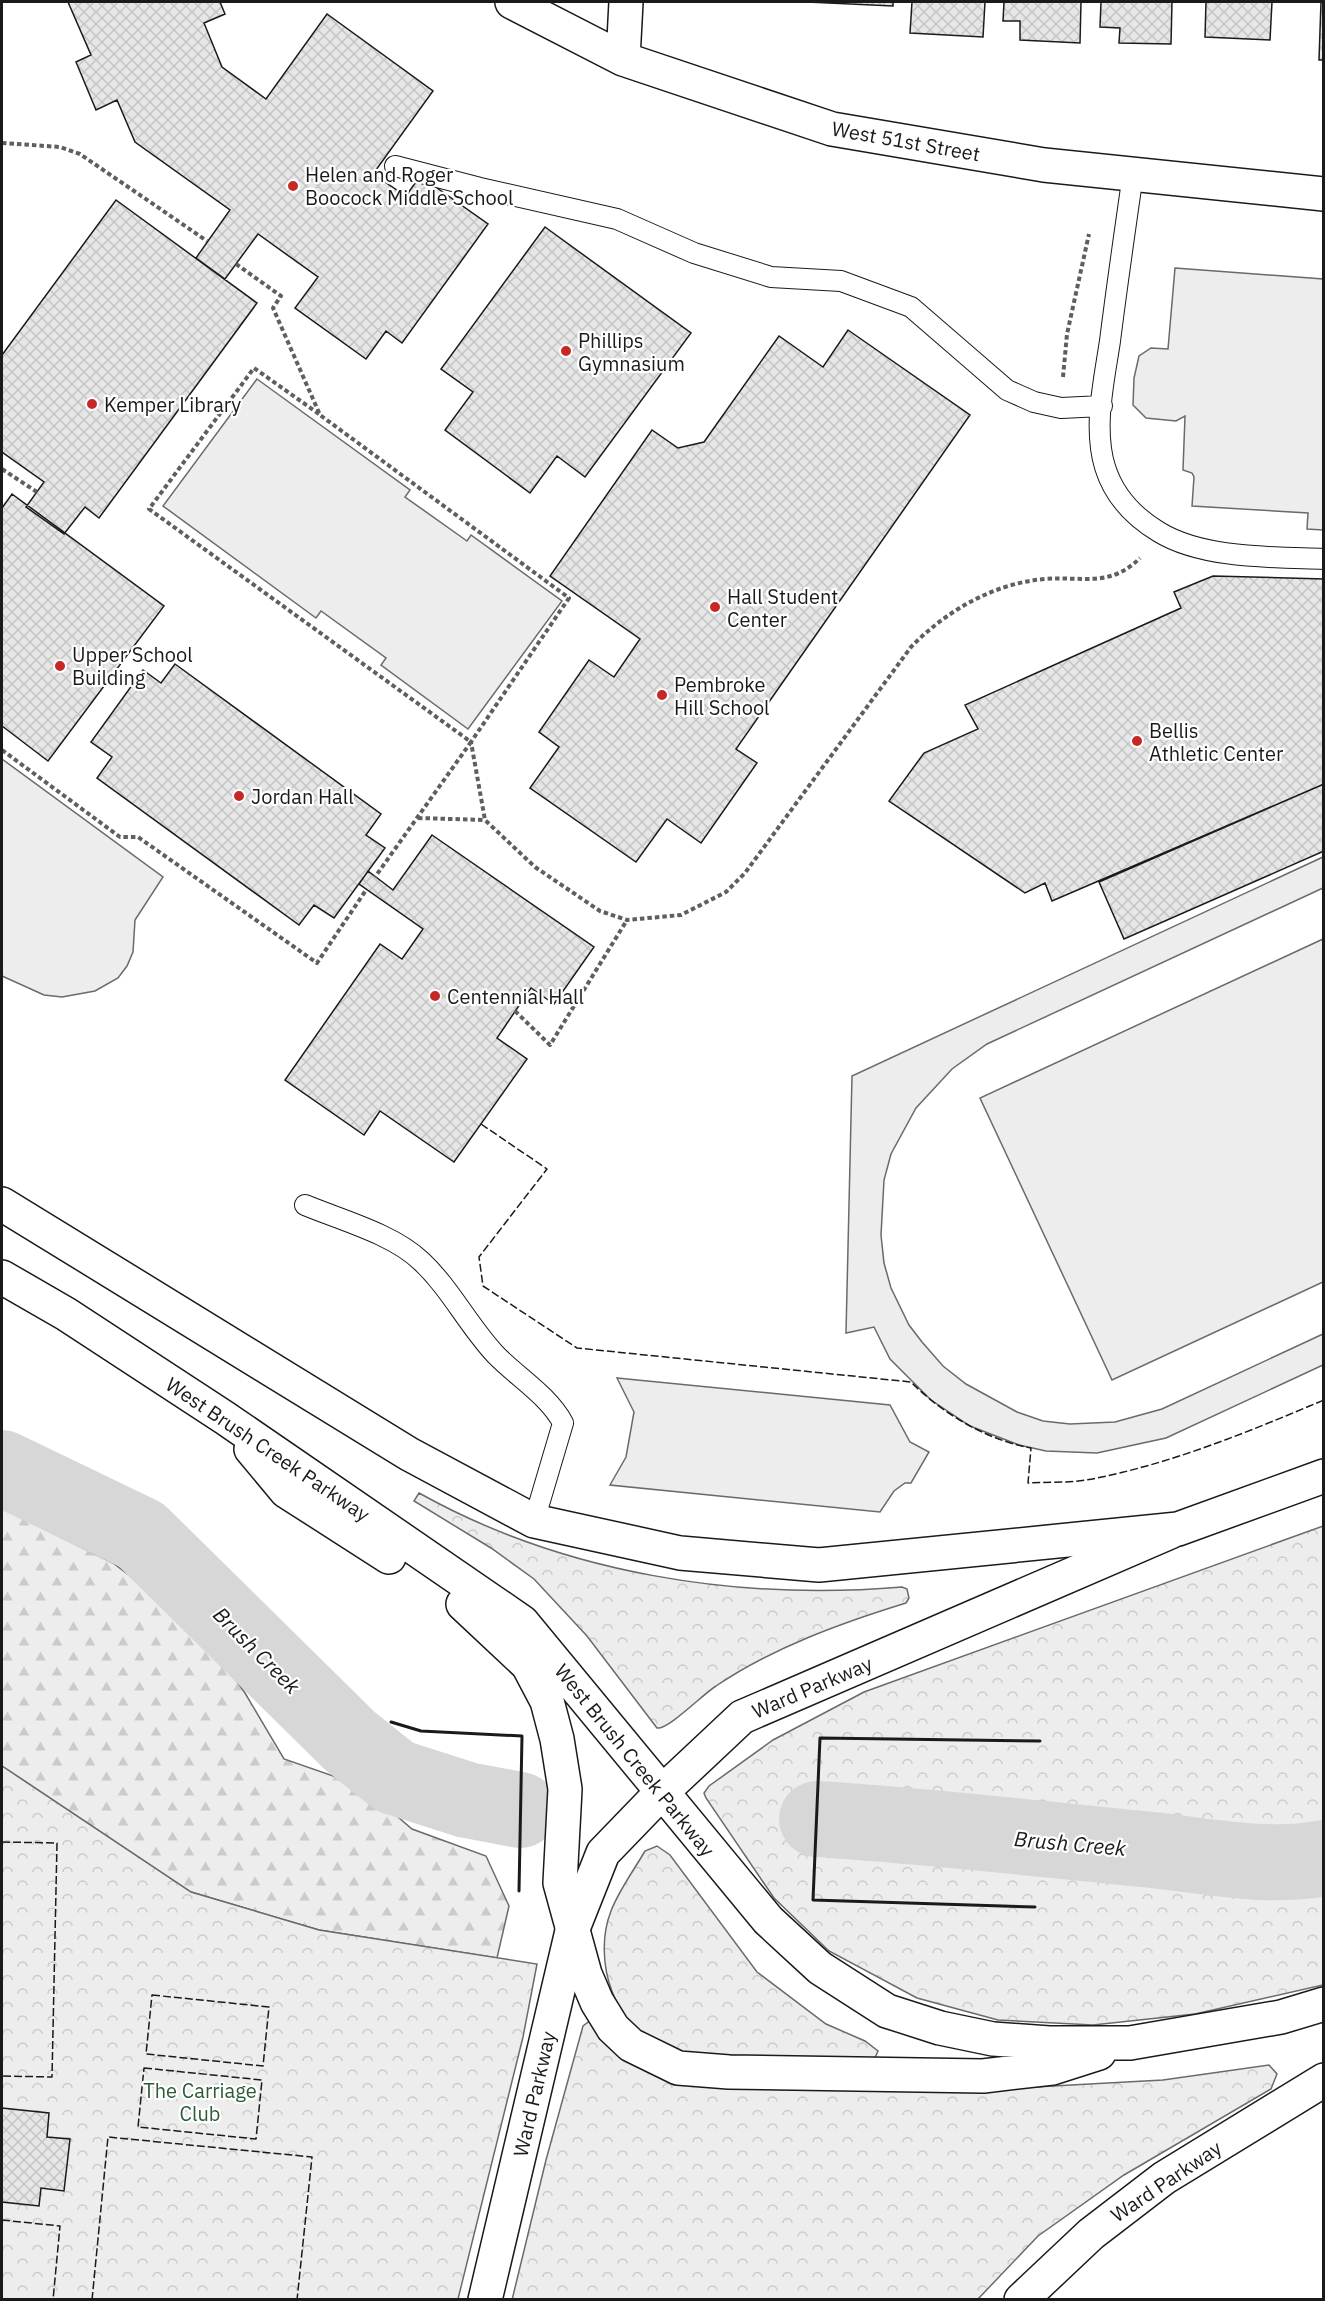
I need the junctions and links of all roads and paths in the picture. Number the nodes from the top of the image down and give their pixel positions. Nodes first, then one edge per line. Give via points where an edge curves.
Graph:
1 (512, 2) edge
2 (626, 2) edge
3 (623, 59) junction
4 (2, 143) edge
5 (395, 166) dead end
6 (1133, 174) junction
7 (1323, 194) edge
8 (1091, 224) dead end
9 (207, 241) dead end
10 (236, 264) dead end
11 (1102, 406) junction
12 (1060, 408) junction
13 (320, 415) junction
14 (2, 469) edge
15 (37, 492) dead end
16 (1144, 554) dead end
17 (1323, 559) edge
18 (471, 742) junction
19 (2, 750) edge
20 (417, 818) junction
21 (485, 820) junction
22 (375, 877) dead end
23 (366, 890) dead end
24 (627, 920) junction
25 (515, 1011) dead end
26 (2, 1204) edge
27 (305, 1205) dead end
28 (2, 1277) edge
29 (225, 1418) junction
30 (1323, 1476) edge
31 (534, 1521) junction
32 (1178, 1529) junction
33 (660, 1794) junction
34 (572, 1931) junction
35 (1323, 2004) edge
36 (1130, 2043) junction
37 (1323, 2080) edge
38 (485, 2300) edge
39 (1021, 2300) edge

1 - 3 main road, West 51st Street
2 - 3 main road
3 - 6 main road, West 51st Street via 832,129 1044,165
4 - 9 path via 60,147 80,154
5 - 12 lane via 617,219 694,253 771,277 841,281 910,307 1007,390
6 - 7 main road, West 51st Street
6 - 11 lane
8 - 12 path via 1067,334
10 - 13 path via 281,296 273,308
11 - 12 lane
11 - 17 lane via 1100,430 1105,467 1132,514 1161,534 1196,546 1256,557
13 - 18 path via 569,598
13 - 18 path via 254,368 149,509
14 - 15 path
16 - 24 path via 1128,570 1113,577 1044,579 1005,586 945,618 911,647 745,873 726,892 681,915
18 - 20 path
18 - 21 path
19 - 23 path via 120,837 138,837 317,963
20 - 21 path
20 - 22 path
21 - 24 path via 535,867 600,911
24 - 25 path via 550,1045
26 - 31 main road via 409,1454
27 - 31 lane via 399,1245 420,1259 496,1354 556,1410 563,1423
28 - 29 main road, West Brush Creek Parkway
29 - 33 main road, West Brush Creek Parkway via 522,1622
29 - 34 main road via 286,1491 472,1610 528,1665 547,1701 557,1739 565,1789 560,1883
30 - 32 main road, Ward Parkway
31 - 32 main road via 680,1553 819,1565
32 - 33 main road, Ward Parkway via 742,1717
33 - 34 main road, Ward Parkway via 603,1853
33 - 36 main road, West Brush Creek Parkway via 768,1920 820,1968 887,2011 993,2039
34 - 36 main road via 597,2002 613,2028 631,2045 678,2068 983,2076 1052,2068
34 - 38 main road, Ward Parkway
35 - 36 main road, West Brush Creek Parkway via 1281,2017
37 - 39 main road, Ward Parkway via 1164,2178 1091,2234

